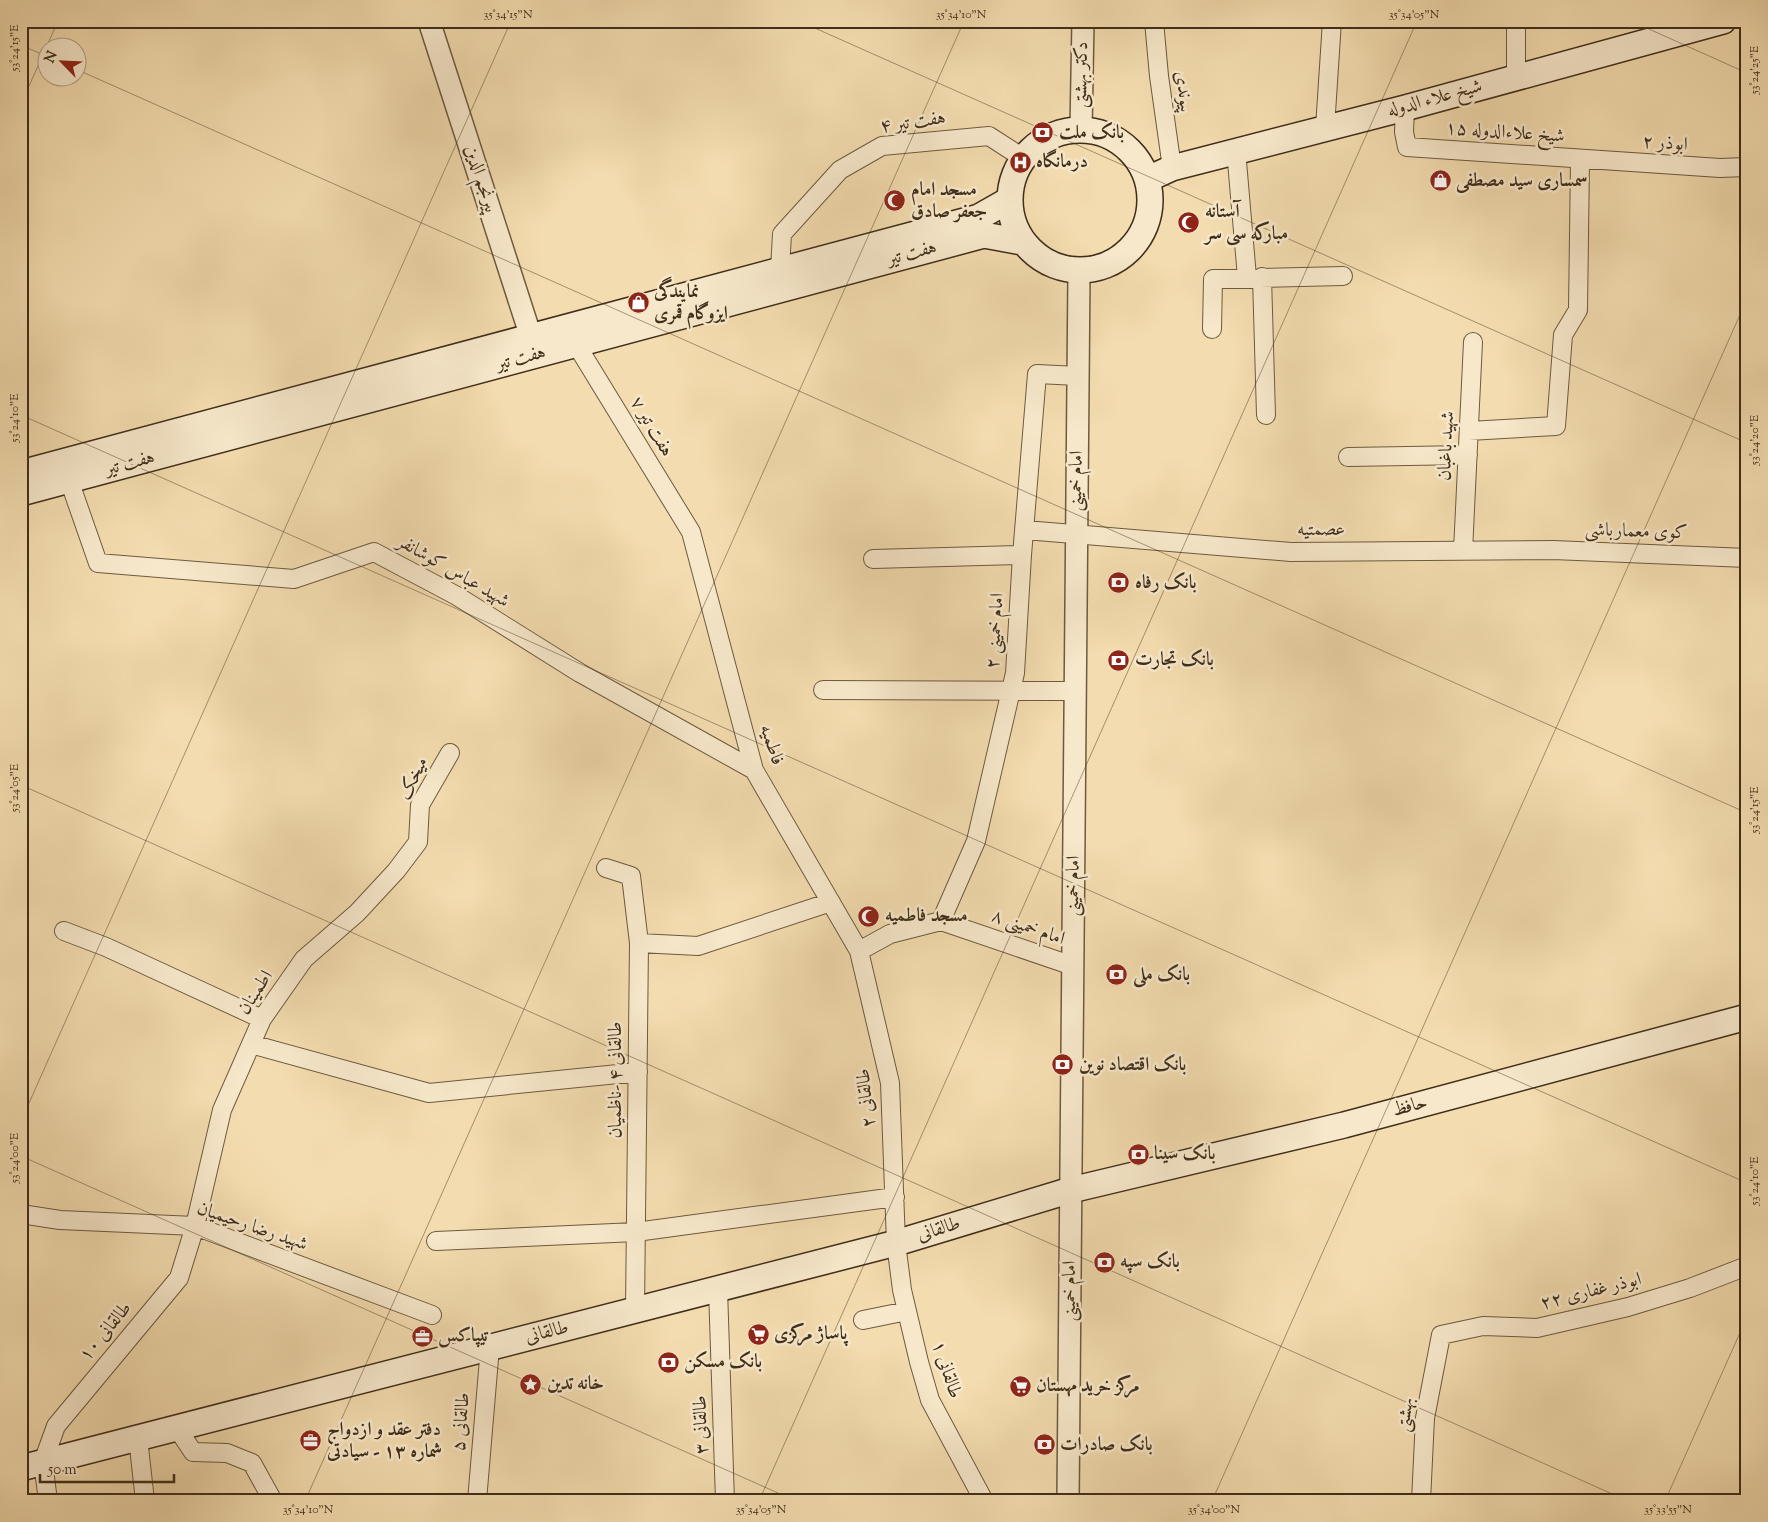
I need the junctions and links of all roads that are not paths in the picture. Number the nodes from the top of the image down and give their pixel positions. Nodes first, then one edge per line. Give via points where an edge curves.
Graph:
1 (430, 21) edge
2 (1083, 21) edge
3 (1154, 21) edge
4 (1332, 21) edge
5 (1516, 21) edge
6 (1723, 21) edge
7 (1516, 78) junction
8 (1405, 108) junction
9 (1325, 128) junction
10 (1081, 129) junction
11 (1236, 150) junction
12 (1023, 158) junction
13 (1580, 160) junction
14 (1172, 168) junction
15 (1747, 168) edge
16 (1148, 179) junction
17 (1009, 200) junction
18 (1022, 242) junction
19 (780, 270) junction
20 (1079, 272) junction
21 (1343, 276) dead end
22 (1254, 277) junction
23 (1212, 329) dead end
24 (1473, 342) dead end
25 (576, 344) junction
26 (534, 346) junction
27 (1078, 376) junction
28 (1266, 415) dead end
29 (1469, 431) junction
30 (1468, 455) junction
31 (1348, 457) dead end
32 (21, 474) edge
33 (68, 480) junction
34 (21, 493) edge
35 (1025, 530) junction
36 (690, 532) joint
37 (1077, 534) junction
38 (1553, 550) joint
39 (1463, 551) junction
40 (1022, 555) junction
41 (1747, 558) edge
42 (873, 559) dead end
43 (823, 690) dead end
44 (1011, 691) junction
45 (1076, 691) junction
46 (450, 753) dead end
47 (754, 770) junction
48 (419, 823) joint
49 (606, 868) dead end
50 (831, 902) junction
51 (941, 921) junction
52 (64, 931) dead end
53 (639, 943) junction
54 (859, 951) junction
55 (1073, 966) junction
56 (1747, 1017) edge
57 (262, 1019) junction
58 (251, 1044) junction
59 (638, 1072) junction
60 (1071, 1190) junction
61 (895, 1198) junction
62 (21, 1214) edge
63 (195, 1226) junction
64 (636, 1232) junction
65 (436, 1242) dead end
66 (896, 1243) junction
67 (1747, 1266) edge
68 (718, 1289) junction
69 (635, 1310) junction
70 (907, 1311) junction
71 (432, 1315) dead end
72 (863, 1320) dead end
73 (1441, 1335) joint
74 (490, 1347) junction
75 (177, 1428) junction
76 (138, 1438) junction
77 (32, 1465) edge
78 (271, 1497) edge
79 (48, 1501) edge
80 (145, 1501) edge
81 (477, 1501) edge
82 (725, 1501) edge
83 (984, 1501) edge
84 (1068, 1501) edge
85 (1421, 1501) edge

1 - 26 street, پیرنجم الدین
2 - 10 street, دکتر بهشتی
3 - 14 street, پیوندی
4 - 9 street
5 - 7 street
6 - 7 main road, شیخ علاء الدوله
7 - 8 main road, شیخ علاء الدوله
8 - 9 main road, شیخ علاء الدوله
8 - 13 street, شیخ علاءالدوله ۱۵ via 1407,147
9 - 11 main road, شیخ علاء الدوله
10 - 12 main road via 1059,132 1039,142
10 - 16 main road via 1103,133 1122,143 1138,159
11 - 14 main road, شیخ علاء الدوله
11 - 22 street
12 - 17 main road via 1013,178
12 - 19 street, هفت تیر ۴ via 989,136 882,146 840,170 782,234
13 - 15 street, ابوذر ۲
13 - 29 street via 1578,310 1563,335 1556,426
14 - 16 main road, شیخ علاء الدوله
16 - 20 main road via 1151,201 1147,223 1137,243 1108,265
17 - 18 main road via 1012,222
17 - 19 main road, هفت تیر via 979,217
18 - 20 main road via 1038,258
18 - 25 main road, هفت تیر via 984,235
19 - 26 main road, هفت تیر
20 - 27 street, امام خمینی
21 - 22 street
22 - 23 street via 1213,279
22 - 28 street
24 - 29 street, شهید باغبان
25 - 26 main road, هفت تیر
25 - 36 street, هفت تیر ۷
26 - 32 main road, هفت تیر
26 - 33 main road, هفت تیر
27 - 35 street, امام خمینی ۲ via 1037,374
27 - 37 street, امام خمینی
29 - 30 street, شهید باغبان
30 - 31 street
30 - 39 street, شهید باغبان
33 - 34 main road, هفت تیر
33 - 47 street, شهید عباس کوشانفر via 98,563 294,579 374,552 457,596 580,673
35 - 37 street, عصمتیه
35 - 40 street, امام خمینی ۲
36 - 47 street, فاطمیه
37 - 39 street, عصمتیه via 1291,552
37 - 45 street, امام خمینی
38 - 39 street, عصمتیه
38 - 41 street, کوی معمارباشی
40 - 42 street
40 - 44 street, امام خمینی ۲ via 1015,673
43 - 44 street
44 - 45 street
44 - 51 street, امام خمینی ۲ via 976,841
45 - 55 street, امام خمینی
46 - 48 street, میخک via 420,805
47 - 50 street, فاطمیه
48 - 57 street, اطمینان via 418,842 396,871 357,913 304,959
49 - 53 street, طالقانی ۴ -ناظمیان via 631,876
50 - 53 street via 698,946
50 - 54 street, فاطمیه
51 - 54 street via 890,934
51 - 55 street, امام خمینی ۸
52 - 57 street
53 - 59 street, طالقانی ۴ -ناظمیان
54 - 61 street, طالقانی ۲ via 890,1083
55 - 60 street, امام خمینی
56 - 60 main road, حافظ via 1344,1125
57 - 58 street, اطمینان
58 - 59 street via 429,1093
58 - 63 street, اطمینان via 222,1110
59 - 64 street, طالقانی ۴ -ناظمیان
60 - 66 main road, طالقانی
60 - 84 street, امام خمینی
61 - 64 street
61 - 66 street, طالقانی ۲
62 - 63 street, شهید رضا رحیمیان via 60,1220
63 - 71 street, شهید رضا رحیمیان
63 - 77 street, طالقانی ۱۰ via 180,1278 56,1426
64 - 65 street
64 - 69 street, طالقانی ۴ -ناظمیان
66 - 68 main road, طالقانی
66 - 70 street, طالقانی ۱
67 - 73 street, ابوذر غفاری ۲۲ via 1628,1307 1537,1328 1483,1326
68 - 69 main road, طالقانی
68 - 82 street, طالقانی ۳
69 - 74 main road, طالقانی
70 - 72 street
70 - 83 street, طالقانی ۱ via 930,1400
73 - 85 street, بهشتی via 1425,1418
74 - 75 main road, طالقانی
74 - 81 street, طالقانی ۵
75 - 76 main road, طالقانی
75 - 78 street via 193,1452 227,1453 252,1464
76 - 77 main road, طالقانی
76 - 80 street
77 - 79 street

